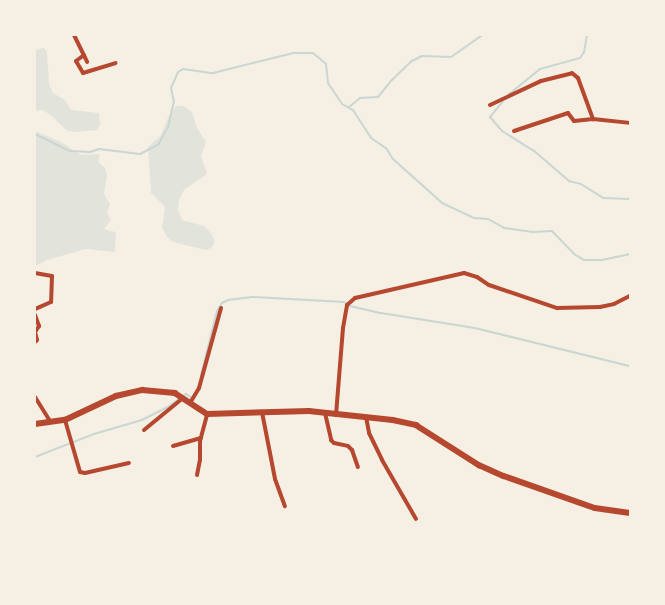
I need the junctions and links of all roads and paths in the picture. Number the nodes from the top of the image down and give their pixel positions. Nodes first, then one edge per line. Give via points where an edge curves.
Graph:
1 (74, 35) edge
2 (84, 55) junction
3 (87, 62) dead end
4 (114, 63) dead end
5 (490, 105) dead end
6 (593, 119) junction
7 (630, 123) edge
8 (514, 131) dead end
9 (35, 273) edge
10 (630, 296) edge
11 (221, 308) dead end
12 (35, 309) edge
13 (35, 315) edge
14 (35, 342) edge
15 (35, 397) edge
16 (182, 398) junction
17 (190, 404) junction
18 (262, 412) junction
19 (325, 413) junction
20 (207, 414) junction
21 (336, 415) junction
22 (366, 417) junction
23 (65, 420) junction
24 (50, 421) junction
25 (35, 424) edge
26 (144, 430) dead end
27 (201, 438) junction
28 (173, 446) dead end
29 (129, 463) dead end
30 (358, 467) dead end
31 (197, 475) dead end
32 (285, 506) dead end
33 (630, 513) edge
34 (416, 519) dead end

1 - 2 street
2 - 3 street
2 - 4 street via 76,61 83,73
5 - 6 street via 540,81 572,73 578,78
6 - 7 street
6 - 8 street via 574,121 569,114 564,114
9 - 12 street via 52,276 51,302
10 - 21 street via 600,307 557,308 496,288 464,273 355,298 347,305 343,328
11 - 17 street via 199,388
13 - 14 street via 39,328
15 - 24 street
16 - 17 main road
16 - 23 main road via 163,390 142,390 116,396
16 - 26 street
17 - 20 main road
18 - 19 main road
18 - 20 main road
18 - 32 street via 274,479
19 - 21 main road
19 - 30 street via 331,440 348,446
20 - 27 street
21 - 22 main road
22 - 33 main road via 411,423 479,465 504,476 595,508
22 - 34 street via 369,433 382,460
23 - 24 main road
23 - 29 street via 80,472
24 - 25 main road
27 - 28 street
27 - 31 street

